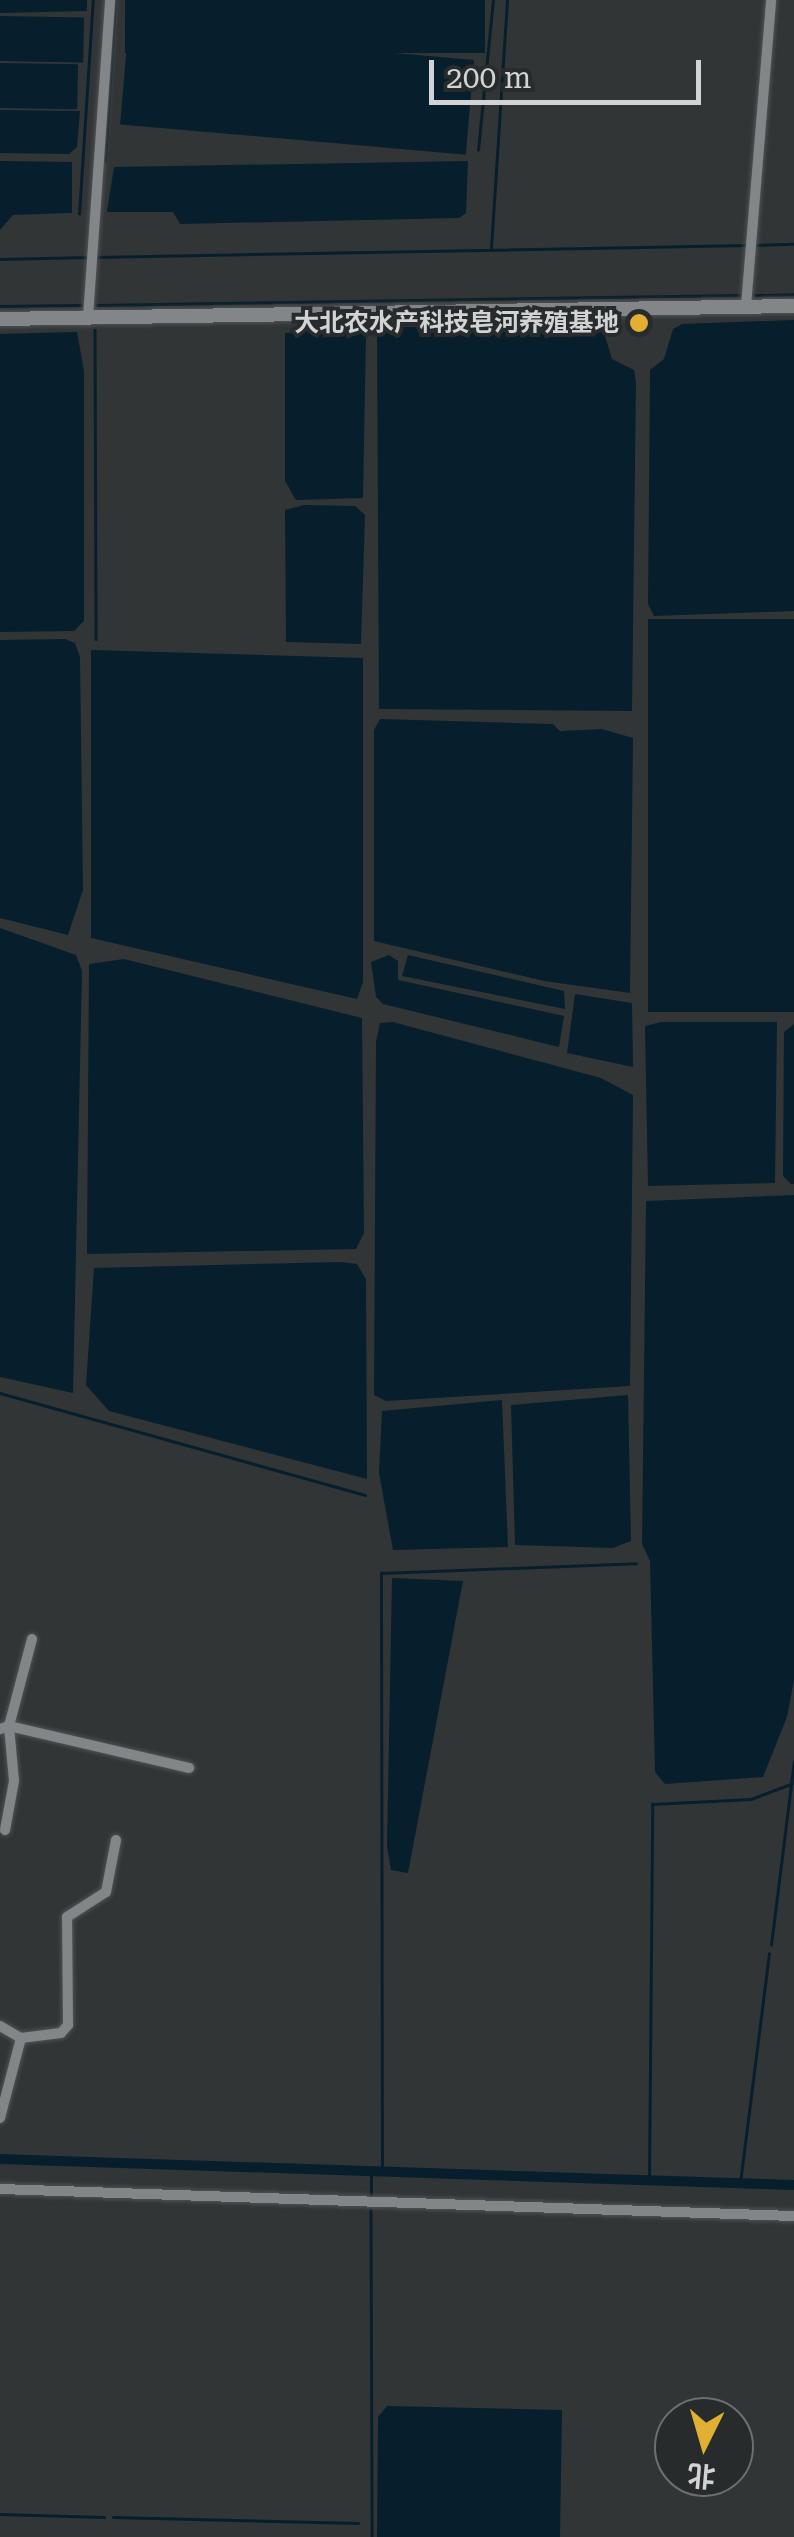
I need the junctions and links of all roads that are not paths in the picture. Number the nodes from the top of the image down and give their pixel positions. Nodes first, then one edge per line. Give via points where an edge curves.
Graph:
1 (110, 0) edge
2 (771, 0) edge
3 (746, 306) junction
4 (794, 306) edge
5 (88, 317) junction
6 (0, 319) edge
7 (32, 1638) dead end
8 (4, 1728) edge
9 (189, 1768) dead end
10 (5, 1830) dead end
11 (116, 1840) dead end
12 (0, 2026) edge
13 (20, 2038) junction
14 (0, 2118) edge
15 (0, 2190) edge
16 (794, 2216) edge

1 - 5 street
2 - 3 street
3 - 4 street
3 - 5 street
5 - 6 street
7 - 8 street
8 - 9 street
8 - 10 street via 14,1781
11 - 13 street via 106,1892 67,1917 68,2025
12 - 13 street
13 - 14 street
15 - 16 street

